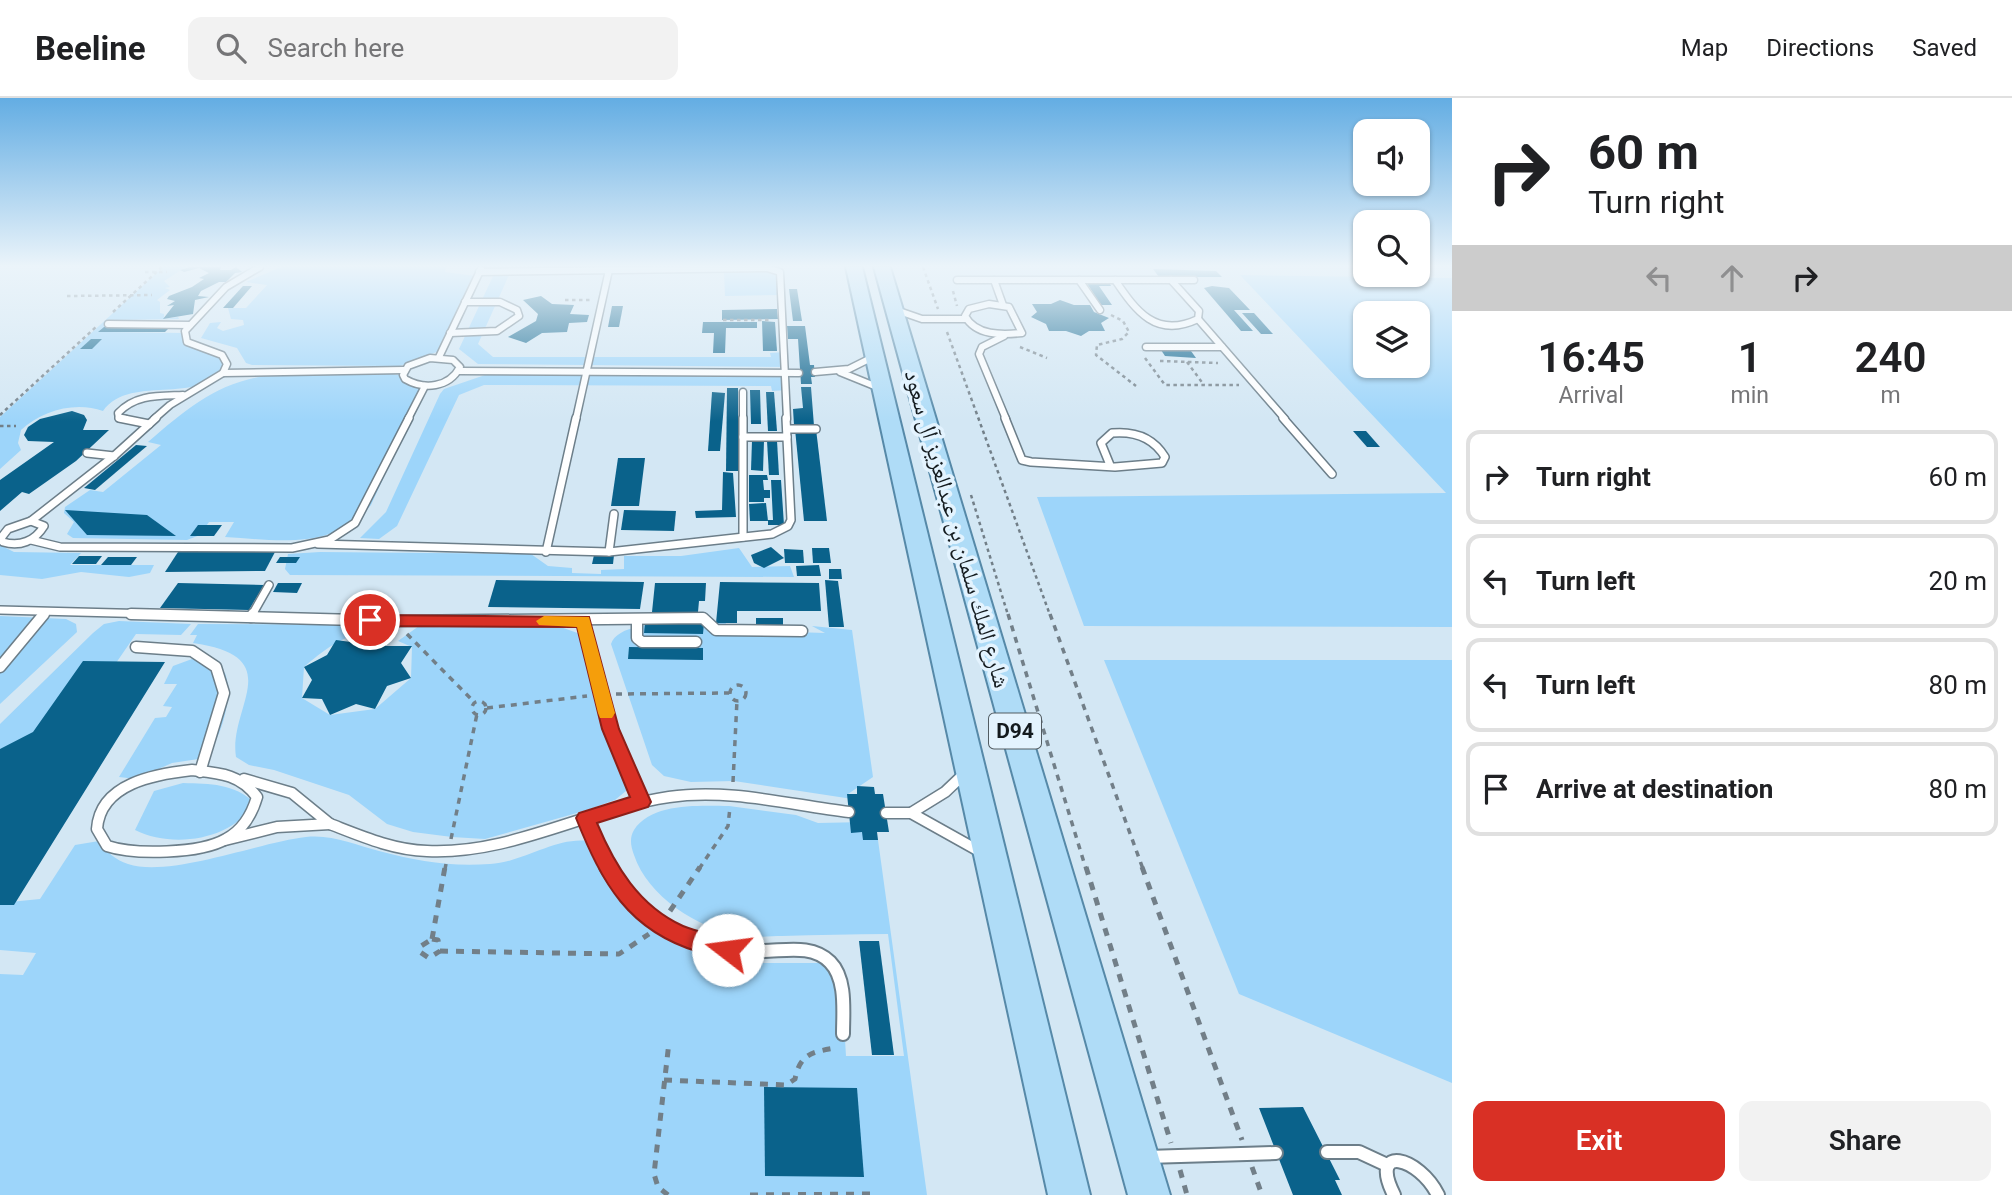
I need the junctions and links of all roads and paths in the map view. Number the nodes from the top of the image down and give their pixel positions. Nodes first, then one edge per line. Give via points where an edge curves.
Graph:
1 (196, 318) edge
2 (457, 318) edge
3 (517, 318) edge
4 (598, 318) edge
5 (866, 318) edge
6 (1016, 318) edge
7 (1117, 318) edge
8 (1148, 318) edge
9 (905, 319) joint
10 (942, 319) junction
11 (966, 319) joint
12 (1198, 319) joint
13 (108, 320) edge
14 (723, 320) dead end
15 (781, 320) joint
16 (100, 324) dead end
17 (190, 325) junction
18 (450, 333) junction
19 (1017, 335) junction
20 (1004, 336) junction
21 (872, 345) junction
22 (1146, 347) joint
23 (1222, 347) junction
24 (439, 357) junction
25 (1046, 358) dead end
26 (1147, 361) junction
27 (1187, 362) junction
28 (1236, 363) junction
29 (404, 370) junction
30 (459, 371) junction
31 (586, 372) junction
32 (785, 372) junction
33 (815, 372) dead end
34 (838, 372) junction
35 (223, 373) junction
36 (799, 373) dead end
37 (1203, 385) junction
38 (1255, 385) junction
39 (425, 386) junction
40 (1136, 386) dead end
41 (883, 390) junction
42 (743, 392) dead end
43 (185, 395) junction
44 (0, 415) edge
45 (149, 424) junction
46 (926, 425) junction
47 (0, 426) edge
48 (16, 426) dead end
49 (816, 429) dead end
50 (787, 433) junction
51 (743, 437) junction
52 (87, 453) dead end
53 (114, 456) junction
54 (1110, 466) junction
55 (1332, 474) dead end
56 (970, 493) dead end
57 (614, 514) dead end
58 (31, 521) junction
59 (743, 537) junction
60 (1, 538) edge
61 (31, 540) junction
62 (318, 544) junction
63 (547, 552) junction
64 (610, 552) junction
65 (269, 585) dead end
66 (0, 610) edge
67 (45, 612) junction
68 (251, 617) junction
69 (637, 620) junction
70 (394, 621) junction
71 (583, 621) junction
72 (802, 631) dead end
73 (696, 642) dead end
74 (136, 647) dead end
75 (0, 667) edge
76 (737, 700) joint
77 (475, 703) junction
78 (477, 714) junction
79 (971, 767) junction
80 (200, 772) junction
81 (244, 779) junction
82 (641, 802) junction
83 (849, 812) dead end
84 (886, 813) dead end
85 (911, 813) junction
86 (586, 818) junction
87 (330, 824) junction
88 (225, 839) junction
89 (448, 853) junction
90 (992, 860) junction
91 (432, 939) dead end
92 (843, 1034) joint
93 (668, 1042) dead end
94 (664, 1080) junction
95 (1327, 1152) dead end
96 (1276, 1153) dead end
97 (1247, 1154) junction
98 (1138, 1157) junction
99 (1175, 1157) junction
100 (1387, 1165) junction
101 (872, 1194) edge
102 (668, 1195) edge
103 (750, 1195) edge
104 (1069, 1195) edge
105 (1149, 1195) edge
106 (1187, 1195) edge
107 (1262, 1195) edge
108 (1394, 1195) edge
109 (1438, 1195) edge

1 - 17 lane
2 - 18 lane
3 - 18 lane via 499,330
4 - 31 lane
5 - 21 main road, شارع الملك سلمان بن عبدالعزيز آل سعود / D94
6 - 19 lane via 1023,330
7 - 40 path via 1129,331 1122,339 1097,345 1096,355
8 - 12 lane via 1178,324
9 - 10 lane
9 - 46 main road, شارع الملك سلمان بن عبدالعزيز آل سعود / D94
10 - 11 lane
10 - 97 path
11 - 20 lane via 984,332
12 - 23 lane
13 - 17 lane
14 - 15 path
15 - 32 lane
16 - 44 path
17 - 35 lane via 184,337 187,342 222,355 227,364
18 - 24 lane
19 - 20 lane
19 - 25 path via 1020,347
20 - 54 lane via 982,347 979,354 1022,460
21 - 34 lane via 860,365
21 - 41 main road, شارع الملك سلمان بن عبدالعزيز آل سعود / D94
21 - 46 main road via 875,331 887,335 909,412
22 - 23 lane
22 - 26 path via 1140,350
23 - 28 lane
24 - 29 lane via 422,359
24 - 30 lane via 453,360
26 - 27 path
26 - 37 path via 1165,385
27 - 28 path
27 - 37 path
28 - 38 lane
29 - 35 lane
29 - 39 lane via 409,383
30 - 31 lane
30 - 39 lane via 443,383
31 - 32 lane
31 - 63 lane
32 - 36 lane
32 - 50 lane
33 - 34 lane
34 - 41 lane
35 - 43 lane
37 - 38 path
38 - 55 lane
39 - 62 lane via 355,523
41 - 79 main road, شارع الملك سلمان بن عبدالعزيز آل سعود / D94
42 - 51 lane
43 - 45 lane
43 - 45 lane via 144,398 118,413 126,422
45 - 53 lane
46 - 98 main road, شارع الملك سلمان بن عبدالعزيز آل سعود / D94
47 - 48 path
49 - 50 lane
50 - 51 lane
50 - 59 lane via 792,520 781,531
51 - 59 lane
52 - 53 lane
53 - 58 lane
54 - 54 lane via 1154,466 1165,457 1143,436 1112,433 1101,443
56 - 99 path
57 - 64 lane
58 - 60 lane via 8,529
58 - 61 lane via 44,526
59 - 64 lane
60 - 61 lane via 15,544
61 - 62 lane via 69,547 292,548
62 - 63 lane
63 - 64 lane
65 - 68 lane
66 - 67 lane
67 - 68 lane
67 - 75 lane
68 - 70 lane
69 - 71 lane
69 - 72 lane via 703,618 716,630
69 - 73 lane via 636,638 642,642
70 - 71 lane
70 - 77 path
71 - 82 lane via 610,729
74 - 80 lane via 192,651 216,667 224,693
76 - 76 path via 747,694 738,686 729,693
77 - 78 path via 471,710
77 - 78 path via 486,704 485,711
78 - 89 path
79 - 85 lane via 945,793
79 - 90 main road, شارع الملك سلمان بن عبدالعزيز آل سعود / D94
80 - 81 lane
80 - 88 lane via 153,773 126,785 98,817 98,837 114,849 141,853
81 - 87 lane via 303,797
81 - 88 lane via 258,794 257,806 239,830
82 - 83 lane via 702,794
82 - 86 lane
84 - 85 lane
85 - 90 lane
86 - 89 lane via 492,847
86 - 92 lane via 614,880 661,925 716,947 819,953 832,964 840,980
87 - 88 lane via 279,826
87 - 89 lane via 383,846
89 - 91 path
90 - 104 main road, شارع الملك سلمان بن عبدالعزيز آل سعود / D94
92 - 94 path via 844,1048 808,1053 798,1065 795,1079 786,1085
93 - 94 path
94 - 102 path via 654,1174 655,1184
95 - 100 lane via 1359,1152
96 - 97 lane
97 - 99 lane
97 - 107 path
98 - 99 lane
98 - 105 main road, شارع الملك سلمان بن عبدالعزيز آل سعود / D94
99 - 106 path
100 - 108 lane via 1385,1175
100 - 109 lane via 1394,1160 1415,1164
101 - 103 path

